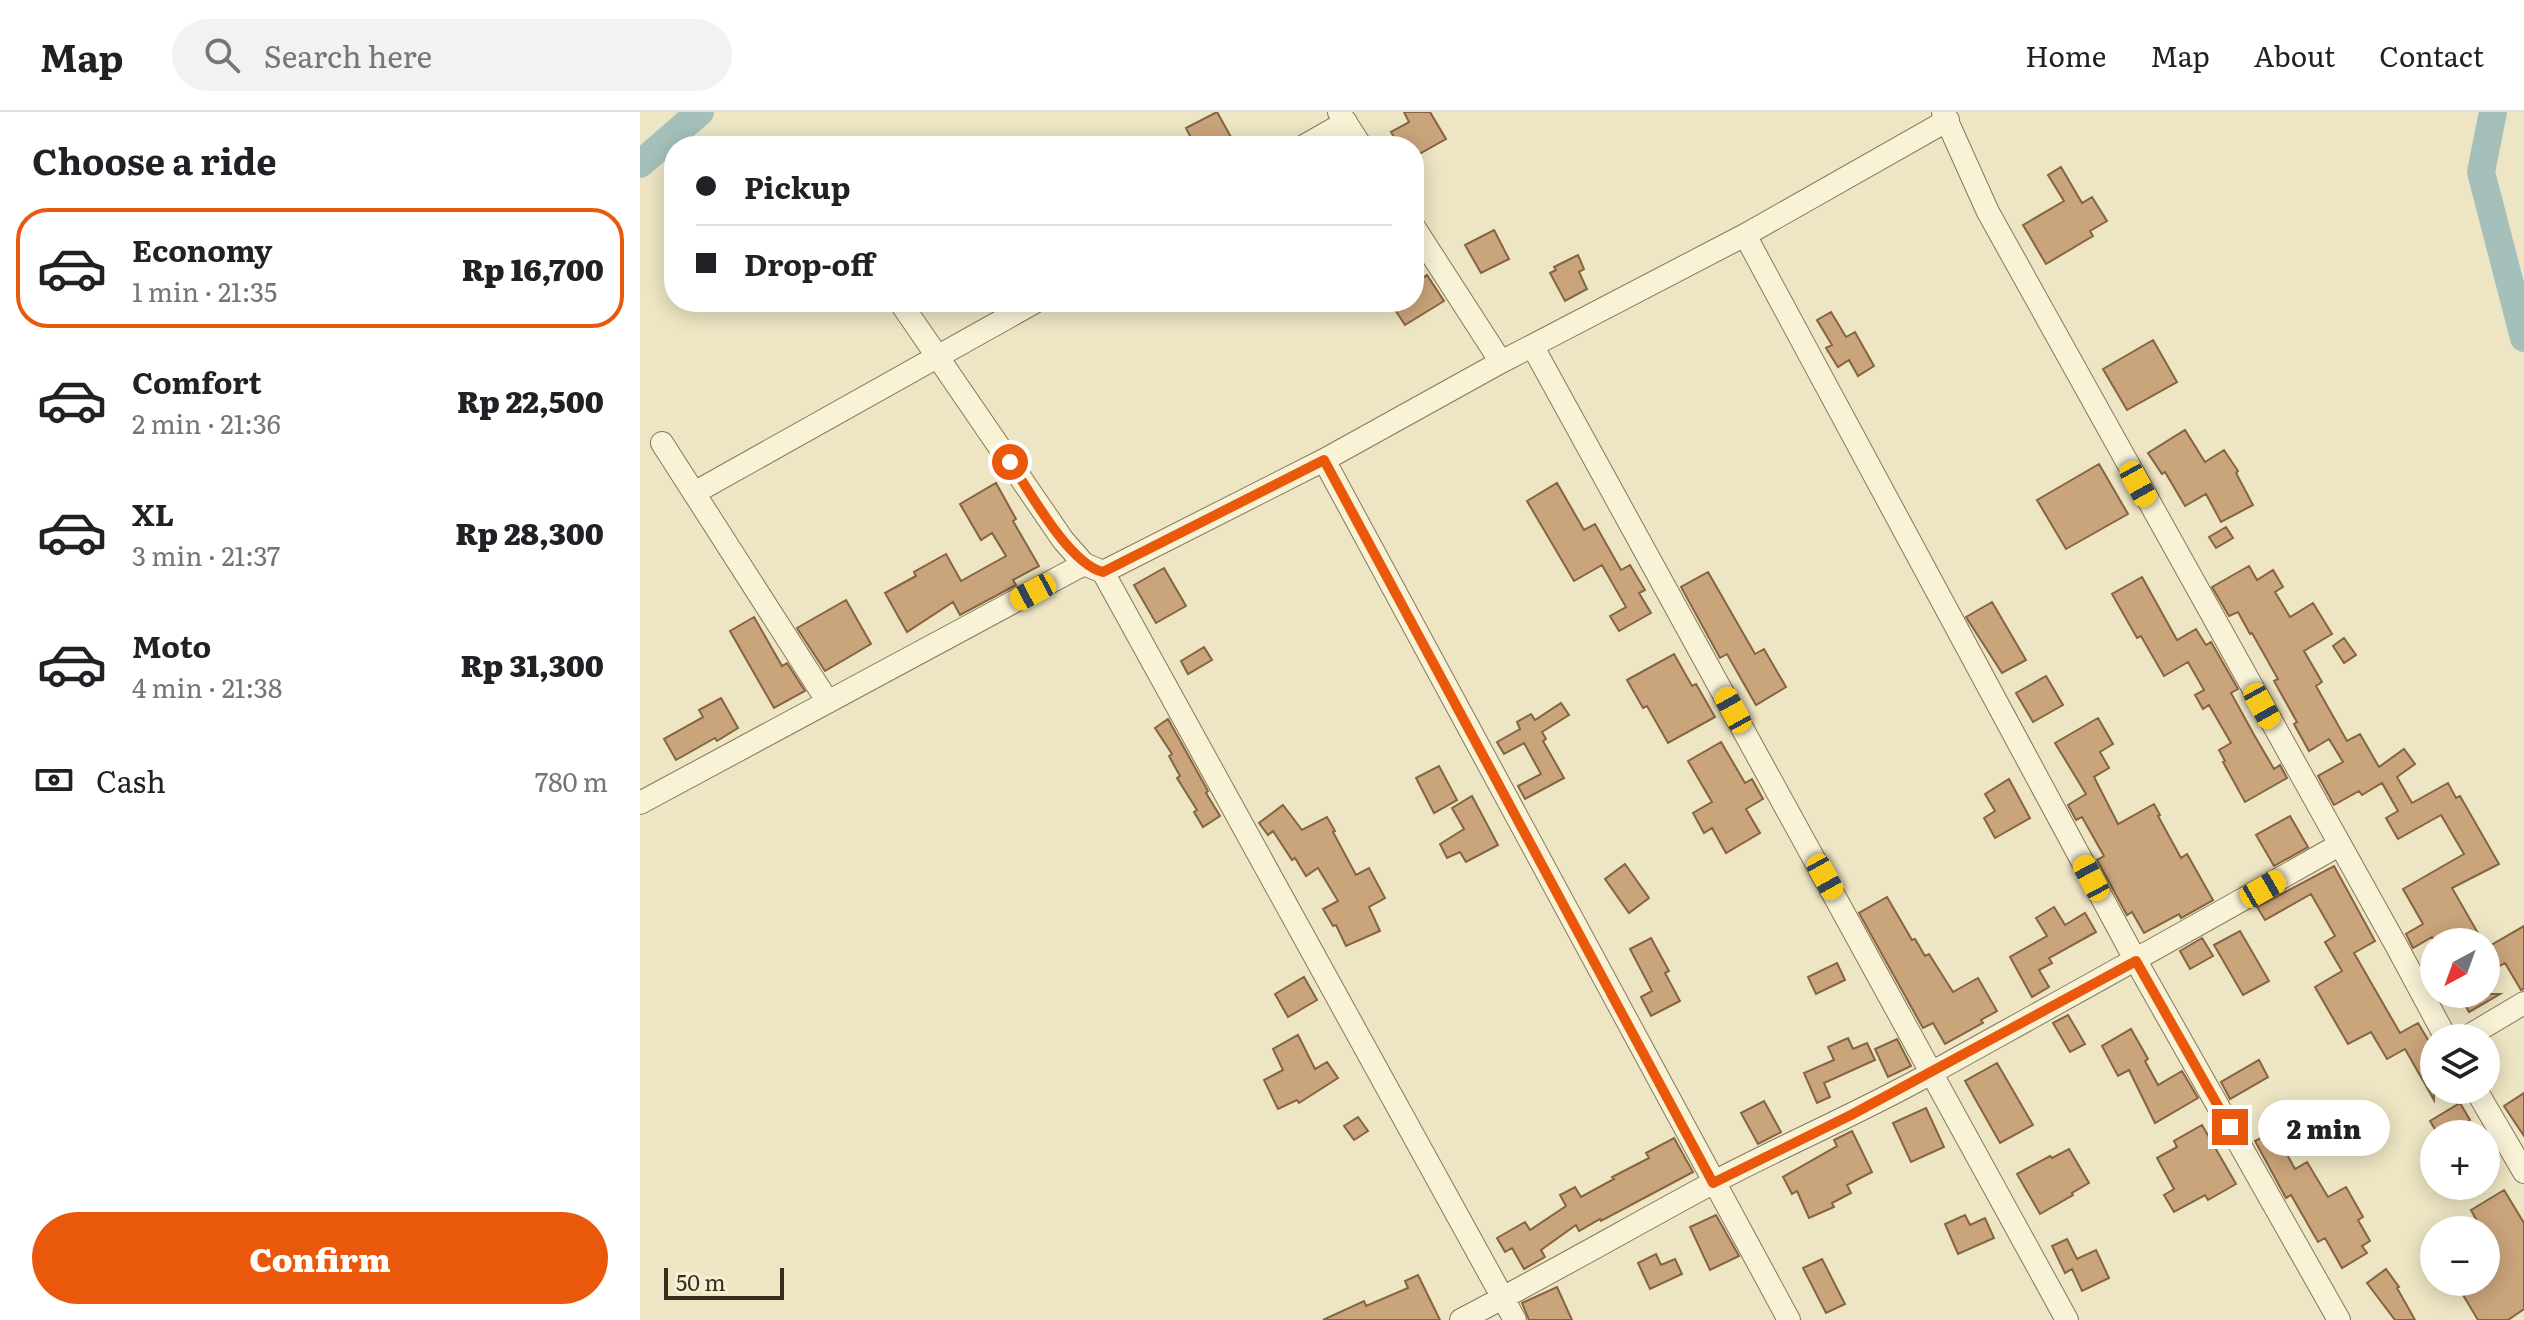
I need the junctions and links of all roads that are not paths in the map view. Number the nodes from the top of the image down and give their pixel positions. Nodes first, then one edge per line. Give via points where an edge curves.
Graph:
1 (1946, 116) edge
2 (1342, 117) edge
3 (1317, 136) edge
4 (1354, 136) edge
5 (1745, 235) junction
6 (1424, 243) edge
7 (907, 312) edge
8 (1018, 312) edge
9 (1533, 347) junction
10 (939, 358) junction
11 (1501, 362) junction
12 (662, 443) dead end
13 (1324, 460) junction
14 (694, 493) junction
15 (1094, 568) junction
16 (828, 702) junction
17 (640, 803) edge
18 (2339, 845) junction
19 (2136, 961) junction
20 (2524, 1003) edge
21 (2438, 1024) edge
22 (2489, 1024) edge
23 (1933, 1072) junction
24 (2484, 1104) edge
25 (2524, 1172) edge
26 (1713, 1183) junction
27 (1503, 1298) junction
28 (1461, 1320) edge
29 (1515, 1320) edge
30 (1789, 1320) edge
31 (2067, 1320) edge
32 (2339, 1320) edge

1 - 5 street
1 - 18 street via 1988,212
2 - 3 street
2 - 4 street
5 - 9 street
5 - 19 street
6 - 11 street
7 - 10 street
8 - 10 street
9 - 11 street
9 - 23 street
10 - 14 street
10 - 15 street via 1063,540
11 - 13 street
12 - 14 street
13 - 15 street
13 - 26 street
14 - 16 street
15 - 16 street
15 - 27 street
16 - 17 street
18 - 19 street
18 - 21 street
19 - 23 street
19 - 32 street
20 - 22 street
23 - 26 street
23 - 31 street
24 - 25 street
26 - 27 street
26 - 30 street
27 - 28 street
27 - 29 street

